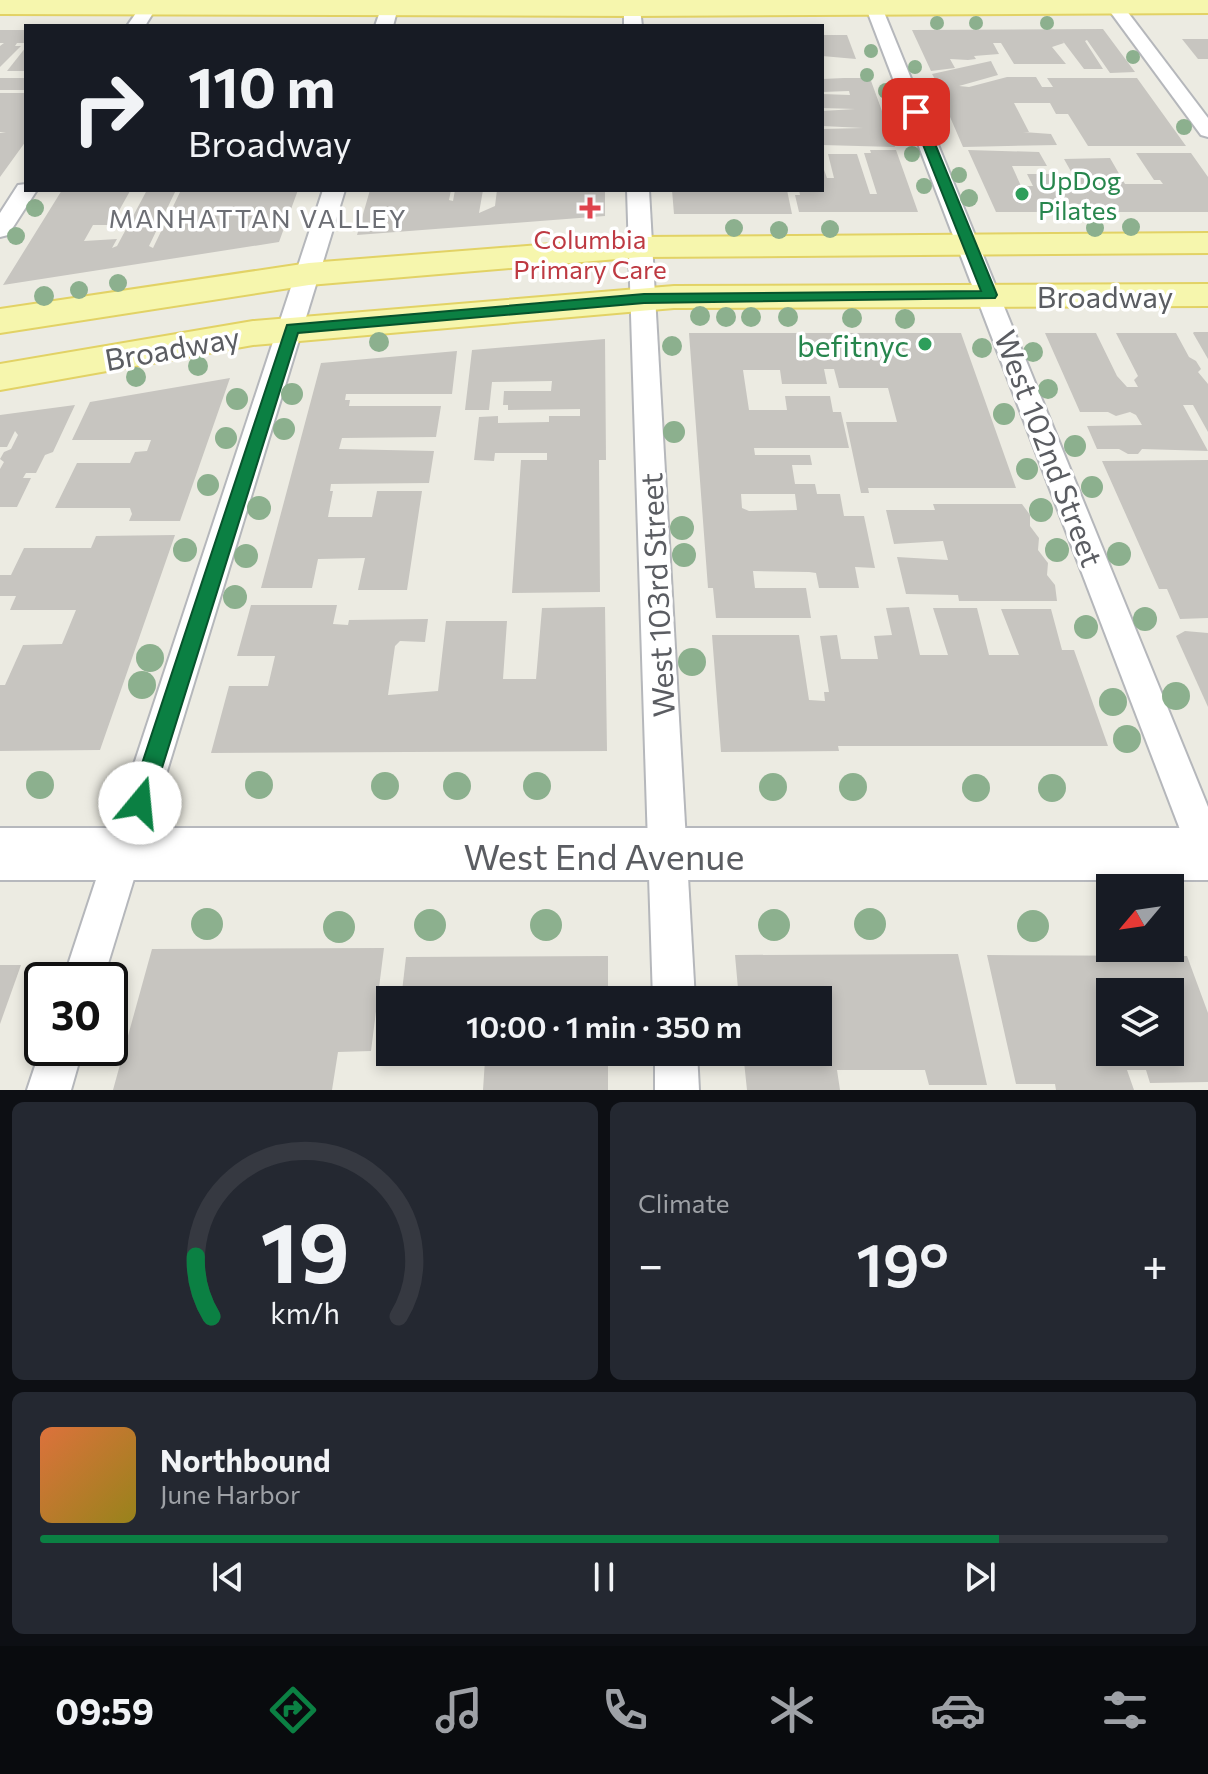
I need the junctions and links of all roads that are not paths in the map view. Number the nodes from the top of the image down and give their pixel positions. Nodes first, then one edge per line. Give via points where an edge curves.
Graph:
1 (872, 3) edge
2 (1114, 6) junction
3 (1208, 6) edge
4 (0, 7) edge
5 (388, 11) edge
6 (145, 12) edge
7 (633, 18) edge
8 (1208, 131) edge
9 (25, 192) edge
10 (333, 192) edge
11 (638, 192) edge
12 (0, 230) edge
13 (969, 243) junction
14 (1208, 243) edge
15 (641, 247) junction
16 (309, 274) junction
17 (990, 295) junction
18 (1208, 295) edge
19 (644, 298) junction
20 (0, 321) edge
21 (292, 329) junction
22 (0, 377) edge
23 (1208, 853) edge
24 (0, 854) edge
25 (124, 854) junction
26 (669, 855) junction
27 (89, 962) edge
28 (674, 986) edge
29 (56, 1066) edge
30 (676, 1066) edge
31 (49, 1090) edge
32 (677, 1090) edge

1 - 2 main road
1 - 7 main road
1 - 13 street, West 102nd Street
2 - 3 main road
2 - 8 street
4 - 6 main road
5 - 6 main road
5 - 7 main road
9 - 12 street
10 - 16 street
11 - 15 street, West 103rd Street
13 - 14 main road, Broadway
13 - 15 main road, Broadway
13 - 17 street, West 102nd Street
15 - 16 main road, Broadway
15 - 19 street, West 103rd Street
16 - 20 main road, Broadway
16 - 21 street
17 - 18 main road, Broadway
17 - 19 main road, Broadway
17 - 23 street, West 102nd Street
19 - 21 main road, Broadway
19 - 26 street, West 103rd Street
21 - 22 main road, Broadway
21 - 25 street
23 - 26 street, West End Avenue
24 - 25 street, West End Avenue
25 - 26 street, West End Avenue
25 - 27 street
26 - 28 street, West 103rd Street
29 - 31 street
30 - 32 street

